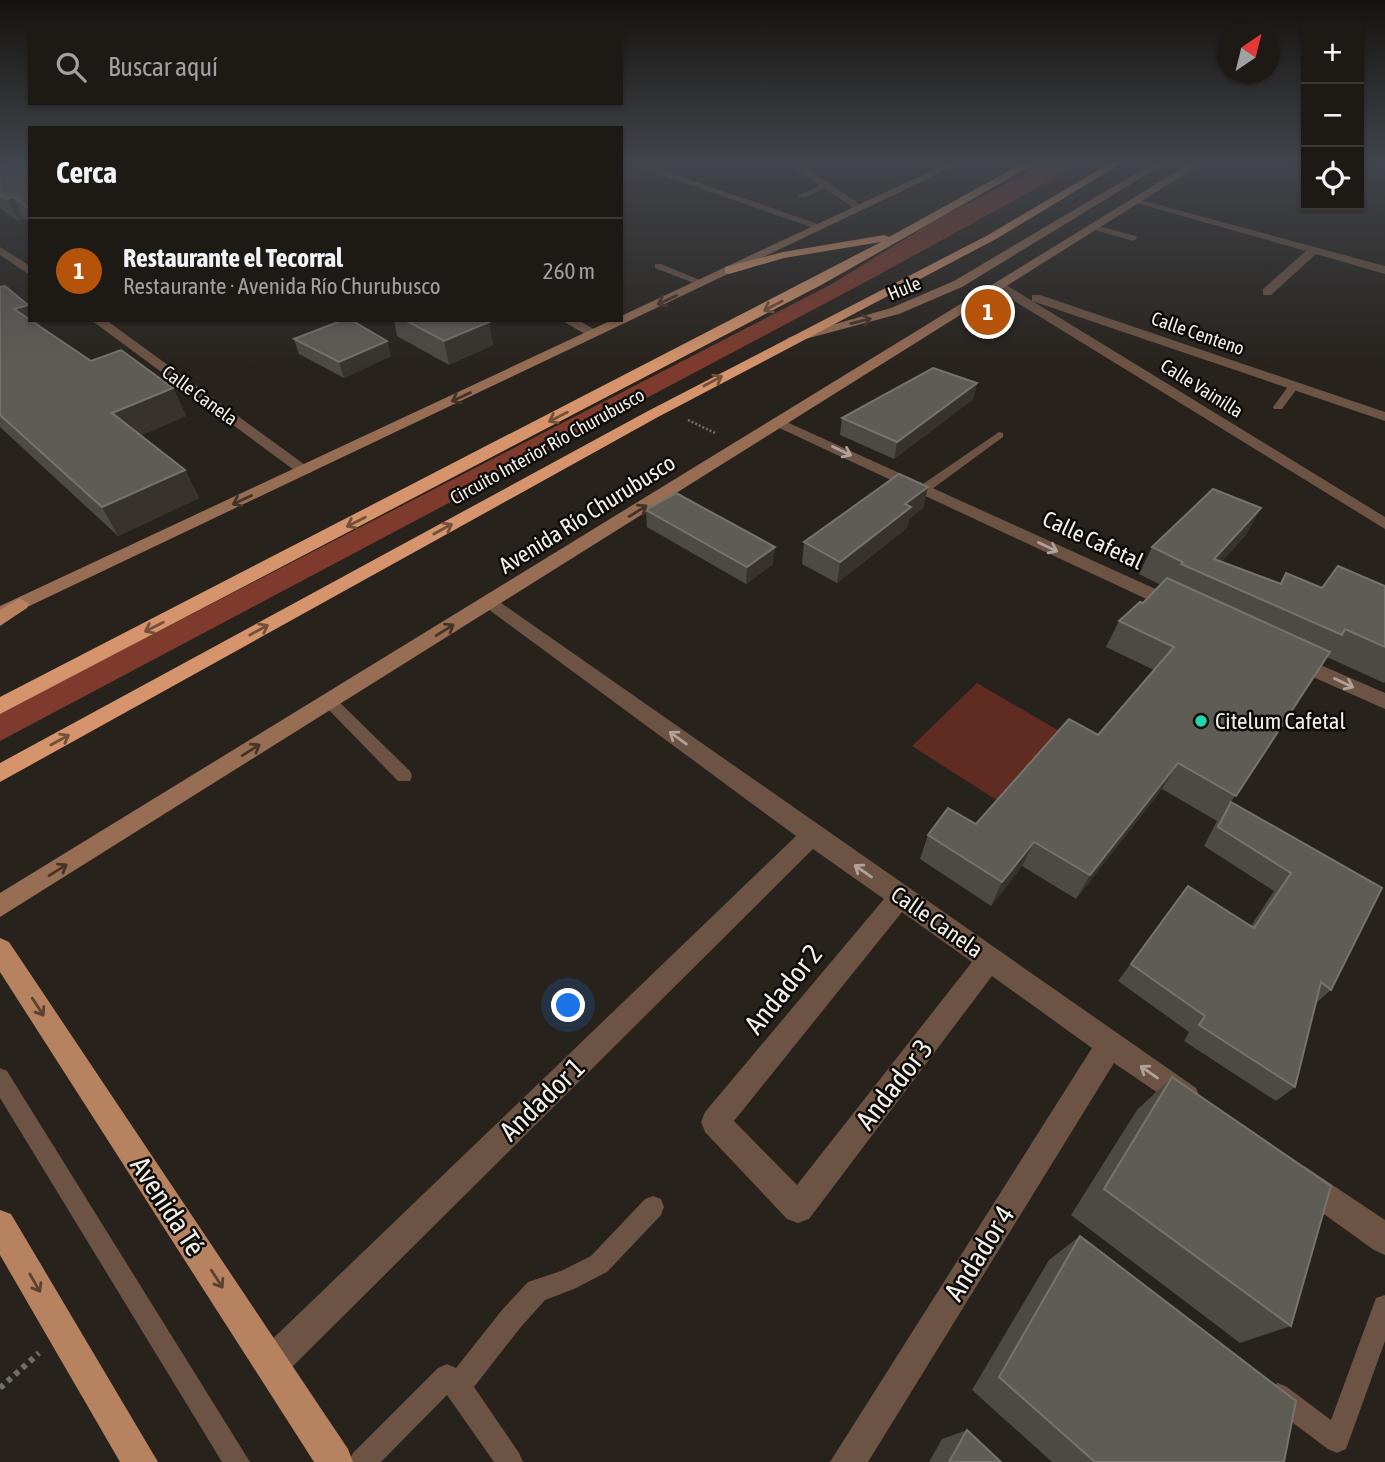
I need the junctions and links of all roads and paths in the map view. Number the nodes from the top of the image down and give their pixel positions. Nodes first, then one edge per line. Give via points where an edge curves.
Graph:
1 (814, 230) edge
2 (907, 230) edge
3 (1003, 230) edge
4 (1048, 230) edge
5 (1089, 230) edge
6 (1105, 230) edge
7 (1244, 230) edge
8 (896, 236) junction
9 (1133, 238) dead end
10 (0, 250) edge
11 (1314, 250) junction
12 (658, 266) dead end
13 (729, 270) junction
14 (1385, 270) edge
15 (28, 271) edge
16 (702, 283) junction
17 (999, 286) junction
18 (1267, 292) dead end
19 (623, 321) edge
20 (100, 322) edge
21 (571, 322) edge
22 (620, 322) edge
23 (595, 334) junction
24 (794, 338) junction
25 (1294, 386) junction
26 (1279, 407) dead end
27 (1385, 417) edge
28 (683, 418) dead end
29 (780, 422) junction
30 (999, 435) dead end
31 (742, 446) junction
32 (304, 470) junction
33 (925, 489) junction
34 (1385, 524) edge
35 (491, 602) junction
36 (20, 604) junction
37 (1186, 610) edge
38 (0, 614) edge
39 (0, 620) edge
40 (1273, 650) edge
41 (330, 702) junction
42 (1385, 702) edge
43 (0, 706) edge
44 (0, 773) edge
45 (404, 776) dead end
46 (812, 835) junction
47 (900, 897) junction
48 (0, 906) edge
49 (0, 950) edge
50 (990, 960) junction
51 (1110, 1044) junction
52 (0, 1077) edge
53 (1209, 1114) edge
54 (1286, 1169) edge
55 (653, 1207) dead end
56 (798, 1208) joint
57 (0, 1225) edge
58 (1385, 1239) edge
59 (1385, 1307) edge
60 (62, 1331) junction
61 (272, 1363) junction
62 (1260, 1382) edge
63 (458, 1387) junction
64 (0, 1388) edge
65 (140, 1462) edge
66 (237, 1462) edge
67 (335, 1462) edge
68 (362, 1462) edge
69 (510, 1462) edge
70 (848, 1462) edge

1 - 13 main road
2 - 8 highway, Circuito Interior Río Churubusco
3 - 24 highway, Circuito Interior Río Churubusco
24 -> 4 main road, Hule via 895,311 958,284
5 - 17 main road, Avenida Río Churubusco
6 - 9 lane
7 - 11 street
8 - 13 highway
8 -> 43 highway, Circuito Interior Río Churubusco via 819,281
10 - 15 street
11 - 14 street
11 - 18 street
12 - 16 lane
13 - 16 main road
16 -> 19 main road
17 - 25 street, Calle Centeno
17 - 29 main road, Avenida Río Churubusco
17 - 34 street, Calle Vainilla
20 - 32 street, Calle Canela
21 - 23 street
22 -> 23 main road
23 -> 32 main road
44 -> 24 highway, Circuito Interior Río Churubusco
25 - 26 lane
25 - 27 street, Calle Centeno
28 - 31 path
29 - 31 main road, Avenida Río Churubusco
29 -> 33 street, Calle Cafetal
30 - 33 lane
35 -> 31 main road, Avenida Río Churubusco
32 -> 36 main road
33 -> 37 street, Calle Cafetal
41 -> 35 main road, Avenida Río Churubusco
46 -> 35 street, Calle Canela
36 - 38 main road
36 - 39 main road
40 -> 42 street
41 - 45 lane
48 -> 41 main road, Avenida Río Churubusco
47 -> 46 street, Calle Canela
46 - 61 street, Andador 1
47 - 50 street, Calle Canela
47 - 56 street, Andador 2 via 715,1122
49 -> 61 main road, Avenida Té
50 - 51 street, Calle Canela
50 - 56 street, Andador 3
53 -> 51 street, Calle Canela
51 - 70 street, Andador 4
52 - 66 lane
54 - 58 street
55 - 63 lane via 599,1264 537,1291
57 -> 60 main road
59 - 62 lane via 1336,1440
60 - 64 path
60 - 65 main road
61 - 67 main road, Avenida Té
63 - 68 lane via 447,1377
63 - 69 lane

